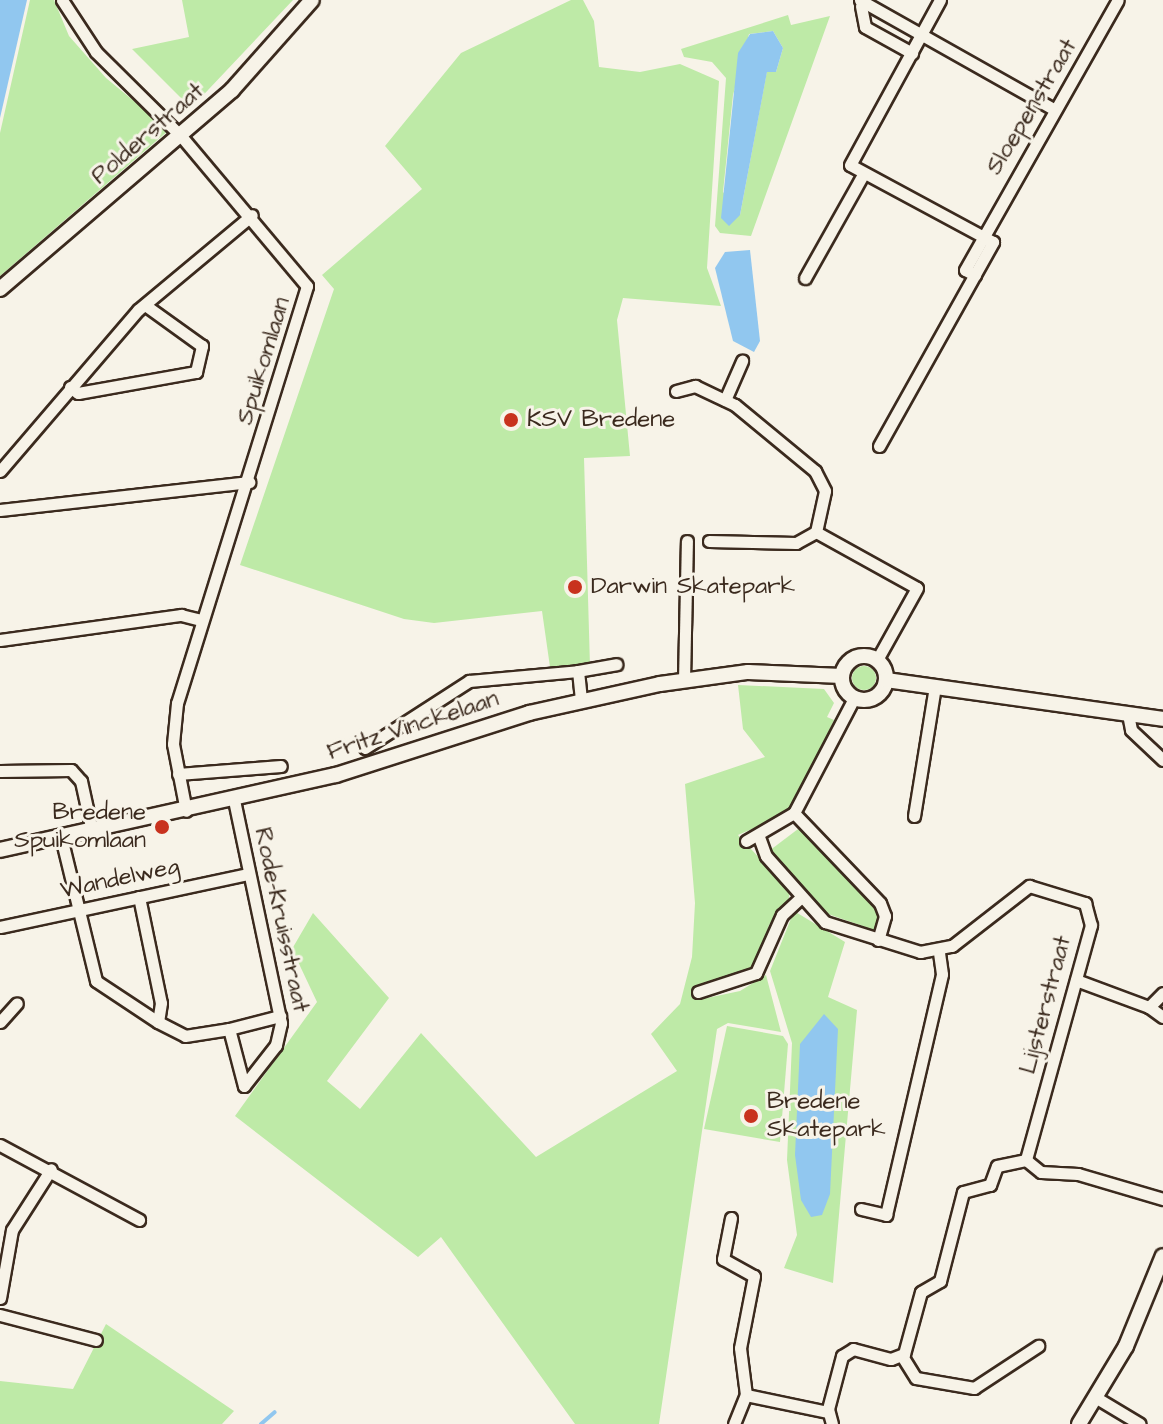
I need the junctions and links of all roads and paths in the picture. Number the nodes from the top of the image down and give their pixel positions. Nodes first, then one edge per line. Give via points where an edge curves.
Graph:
1 (62, 0) edge
2 (312, 0) edge
3 (940, 0) edge
4 (1118, 0) edge
5 (860, 3) edge
6 (921, 37) junction
7 (912, 53) junction
8 (1052, 108) junction
9 (181, 136) junction
10 (864, 173) junction
11 (252, 215) junction
12 (984, 237) junction
13 (805, 278) dead end
14 (0, 289) edge
15 (145, 305) junction
16 (742, 361) dead end
17 (70, 387) junction
18 (676, 391) dead end
19 (725, 400) junction
20 (879, 446) dead end
21 (0, 471) edge
22 (249, 482) junction
23 (0, 510) edge
24 (816, 532) junction
25 (687, 541) dead end
26 (709, 541) dead end
27 (201, 620) junction
28 (0, 640) edge
29 (877, 660) junction
30 (616, 664) dead end
31 (578, 671) junction
32 (842, 676) junction
33 (886, 680) junction
34 (684, 681) junction
35 (935, 686) junction
36 (854, 698) junction
37 (581, 701) junction
38 (1128, 714) junction
39 (1163, 719) edge
40 (1163, 760) edge
41 (381, 762) junction
42 (281, 766) dead end
43 (0, 771) edge
44 (178, 774) junction
45 (234, 800) junction
46 (186, 811) junction
47 (794, 813) junction
48 (914, 816) dead end
49 (92, 831) junction
50 (61, 837) junction
51 (759, 837) junction
52 (746, 841) dead end
53 (0, 850) edge
54 (248, 874) junction
55 (139, 897) junction
56 (801, 897) junction
57 (76, 911) junction
58 (0, 927) edge
59 (878, 940) junction
60 (939, 952) junction
61 (1076, 980) junction
62 (698, 992) dead end
63 (1163, 993) edge
64 (17, 1003) dead end
65 (1149, 1007) junction
66 (280, 1016) junction
67 (1163, 1017) edge
68 (0, 1022) edge
69 (158, 1022) junction
70 (229, 1029) junction
71 (0, 1145) edge
72 (1026, 1160) junction
73 (51, 1169) junction
74 (1163, 1199) edge
75 (861, 1209) dead end
76 (731, 1218) dead end
77 (139, 1220) dead end
78 (1163, 1256) edge
79 (3, 1269) edge
80 (0, 1298) edge
81 (0, 1315) edge
82 (96, 1340) dead end
83 (1038, 1346) dead end
84 (902, 1356) junction
85 (746, 1395) junction
86 (1095, 1397) junction
87 (830, 1418) edge
88 (734, 1424) edge
89 (1079, 1424) edge
90 (1140, 1424) edge

1 - 9 street, Spuikomlaan via 96,52
2 - 9 street, Polderstraat
3 - 6 street
4 - 8 street, Sloepenstraat via 1064,106
5 - 6 street
5 - 7 street via 865,27
6 - 7 street
6 - 8 street
7 - 10 street via 850,165
8 - 12 street, Sloepenstraat
9 - 11 street, Spuikomlaan
9 - 14 street, Polderstraat
10 - 12 street
10 - 13 street
11 - 15 street
11 - 22 street, Spuikomlaan via 300,271 308,293
12 - 20 street, Sloepenstraat via 993,242
15 - 17 street
15 - 17 street via 202,346 196,372 78,393
16 - 19 street
17 - 21 street
18 - 19 street via 695,386
19 - 24 street via 823,480
22 - 23 street
22 - 27 street, Spuikomlaan
24 - 26 street via 796,543
24 - 29 street via 917,588
25 - 34 street
27 - 28 street via 181,615
27 - 44 street, Spuikomlaan via 174,721
29 - 32 street via 855,658
29 - 33 street
30 - 31 street
31 - 37 street
31 - 41 street via 469,681 371,747
32 - 34 street, Fritz Vinckelaan via 748,672
32 - 36 street
33 - 35 street
33 - 36 street via 874,698
34 - 37 street, Fritz Vinckelaan
35 - 38 street
35 - 48 street
36 - 47 street
37 - 41 street, Fritz Vinckelaan
38 - 39 street
38 - 40 street via 1131,730
41 - 45 street, Fritz Vinckelaan
42 - 44 street
43 - 49 street via 73,772
44 - 46 street, Spuikomlaan
45 - 46 street, Fritz Vinckelaan
45 - 54 street, Rode-Kruisstraat
46 - 49 street, Fritz Vinckelaan
47 - 51 street
47 - 59 street via 880,903 885,916
49 - 50 street, Fritz Vinckelaan
50 - 53 street, Fritz Vinckelaan
50 - 57 street
51 - 52 street
51 - 56 street via 766,856
54 - 55 street, Wandelweg
54 - 66 street, Rode-Kruisstraat
55 - 57 street, Wandelweg
55 - 69 street via 161,1003
56 - 59 street via 832,926
56 - 62 street via 782,915 758,971
57 - 58 street, Wandelweg
57 - 69 street via 99,986
59 - 60 street
60 - 61 street, Lijsterstraat via 1020,890 1041,886 1077,896 1090,911
60 - 75 street via 942,974 886,1215
61 - 65 street
61 - 72 street, Lijsterstraat
63 - 65 street
64 - 68 street
65 - 67 street
66 - 70 street
66 - 70 street, Rode-Kruisstraat via 276,1045 244,1086
69 - 70 street via 185,1036
71 - 73 street
72 - 74 street via 1041,1172 1078,1174
72 - 84 street via 1000,1164 988,1187 963,1192 940,1281 921,1292
73 - 77 street
73 - 79 street via 12,1230
76 - 85 street via 723,1259 755,1282 740,1348
78 - 86 street via 1126,1346
79 - 80 street
81 - 82 street
83 - 84 street via 982,1390 916,1378
84 - 87 street via 846,1351
85 - 87 street
85 - 88 street
86 - 89 street
86 - 90 street

